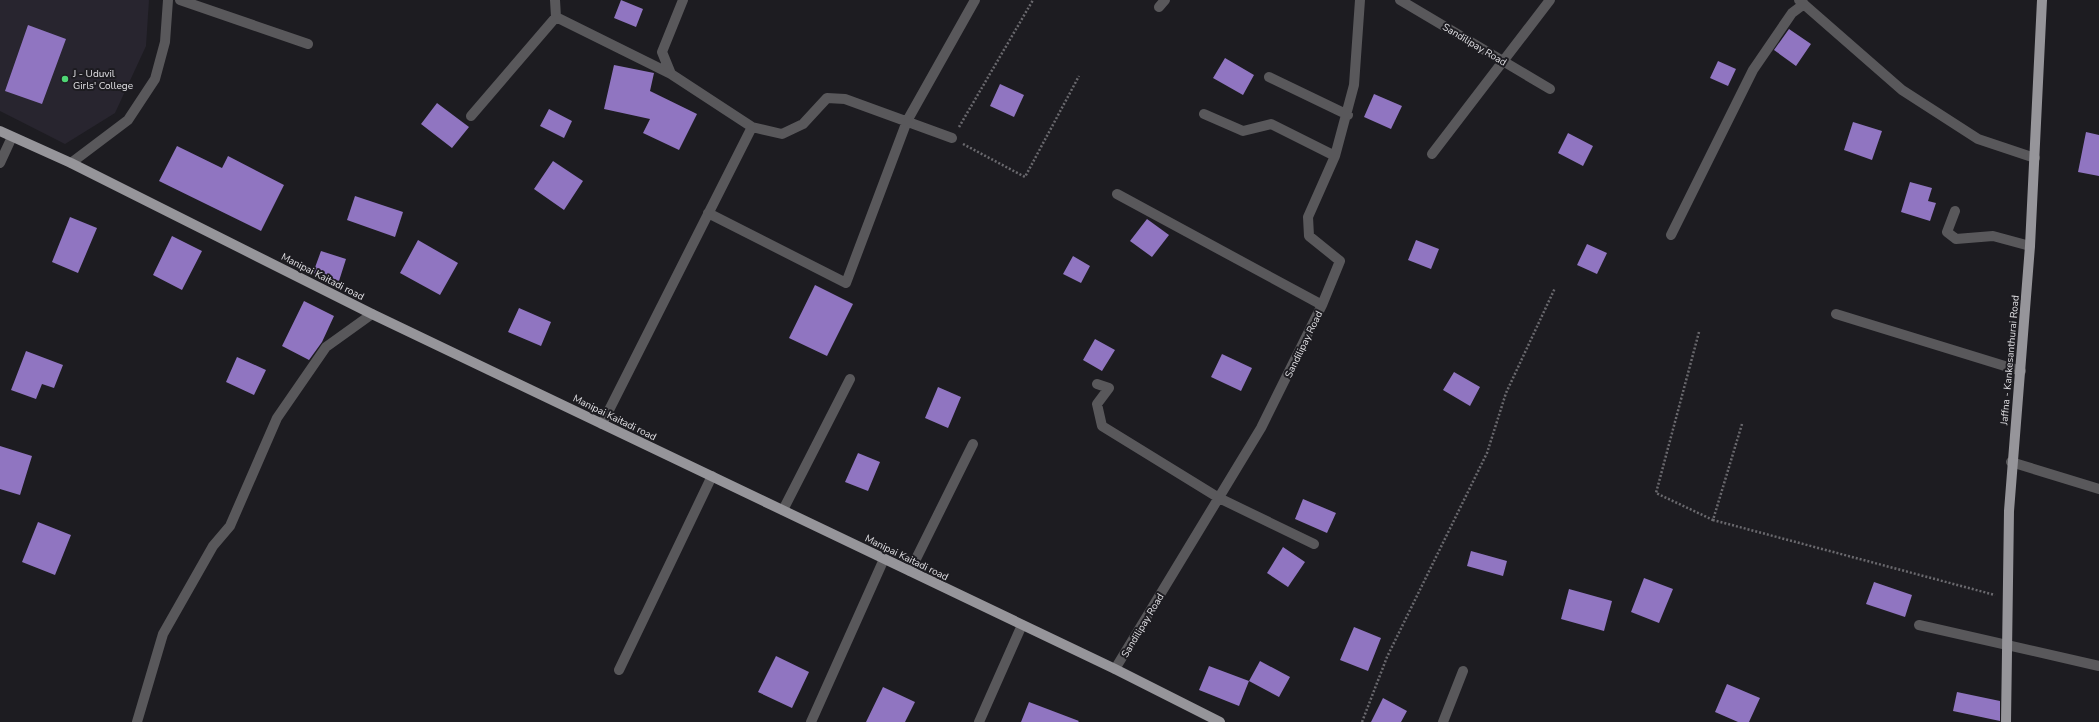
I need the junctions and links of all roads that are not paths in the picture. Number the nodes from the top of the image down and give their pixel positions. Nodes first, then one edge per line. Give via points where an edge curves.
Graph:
1 (168, 0) edge
2 (180, 0) edge
3 (555, 0) edge
4 (683, 0) edge
5 (975, 0) edge
6 (1360, 0) edge
7 (1400, 0) edge
8 (1550, 0) edge
9 (2042, 0) edge
10 (1802, 2) edge
11 (1412, 3) edge
12 (556, 17) junction
13 (308, 44) dead end
14 (1503, 61) junction
15 (671, 74) junction
16 (1269, 78) dead end
17 (1550, 90) dead end
18 (1204, 114) dead end
19 (1348, 115) junction
20 (471, 116) dead end
21 (907, 121) junction
22 (752, 127) junction
23 (0, 131) edge
24 (12, 137) junction
25 (952, 138) road end
26 (1432, 154) dead end
27 (1335, 156) junction
28 (2035, 158) junction
29 (0, 163) edge
30 (71, 164) junction
31 (1117, 194) dead end
32 (1955, 211) dead end
33 (708, 213) junction
34 (1671, 235) dead end
35 (2030, 246) junction
36 (1322, 305) junction
37 (372, 314) junction
38 (1836, 314) dead end
39 (2020, 371) junction
40 (850, 378) dead end
41 (1097, 384) dead end
42 (602, 424) junction
43 (973, 444) dead end
44 (2011, 462) junction
45 (712, 476) junction
46 (2099, 489) edge
47 (1219, 498) junction
48 (783, 510) junction
49 (1314, 544) dead end
50 (884, 559) junction
51 (910, 571) junction
52 (1022, 625) junction
53 (1919, 625) dead end
54 (2008, 645) junction
55 (2099, 666) edge
56 (1115, 669) junction
57 (619, 670) dead end
58 (1463, 671) dead end
59 (137, 722) edge
60 (811, 722) edge
61 (979, 722) edge
62 (1220, 722) edge
63 (1443, 722) edge
64 (2006, 722) edge

1 - 30 street via 165,42 155,79 128,120
2 - 13 street
3 - 12 street
4 - 15 street via 662,52
5 - 21 street
6 - 19 street, Sandilipay Road via 1354,85
7 - 11 street, Sandilipay Road
8 - 14 street
9 - 28 main road, Jaffna - Kankesanthurai Road
10 - 28 street via 1902,90 1978,139
10 - 34 street via 1753,70
11 - 14 street, Sandilipay Road
12 - 15 street
12 - 20 street
14 - 17 street, Sandilipay Road
14 - 26 street
15 - 22 street
16 - 19 street
18 - 27 street via 1243,131 1271,124
19 - 27 street, Sandilipay Road
21 - 22 street via 845,99 827,98 803,124 782,134
21 - 25 street
21 - 33 street via 846,283
22 - 33 street
23 - 24 main road, Manipai Kaitadi road
24 - 29 street
24 - 30 main road, Manipai Kaitadi road
27 - 36 street, Sandilipay Road via 1308,216 1309,236 1340,261
28 - 35 main road, Jaffna - Kankesanthurai Road
30 - 37 main road, Manipai Kaitadi road
31 - 36 street
32 - 35 street via 1947,232 1956,239 1992,236
33 - 42 street
35 - 39 main road, Jaffna - Kankesanthurai Road
36 - 47 street, Sandilipay Road via 1261,428
37 - 42 main road, Manipai Kaitadi road
37 - 59 street via 326,347 277,418 230,526 213,546 163,634
38 - 39 street
39 - 44 main road, Jaffna - Kankesanthurai Road
40 - 48 street
41 - 47 street via 1109,388 1097,404 1102,426
42 - 45 main road, Manipai Kaitadi road
43 - 51 street
44 - 46 street
44 - 54 main road, Jaffna - Kankesanthurai Road
45 - 48 main road, Manipai Kaitadi road
45 - 57 street
47 - 49 street
47 - 56 street, Sandilipay Road
48 - 50 main road, Manipai Kaitadi road
50 - 51 main road, Manipai Kaitadi road
50 - 60 street
51 - 52 main road, Manipai Kaitadi road
52 - 56 main road, Manipai Kaitadi road
52 - 61 street
53 - 54 street
54 - 55 street
54 - 64 main road, Jaffna - Kankesanthurai Road
56 - 62 main road, Manipai Kaitadi road
58 - 63 street

